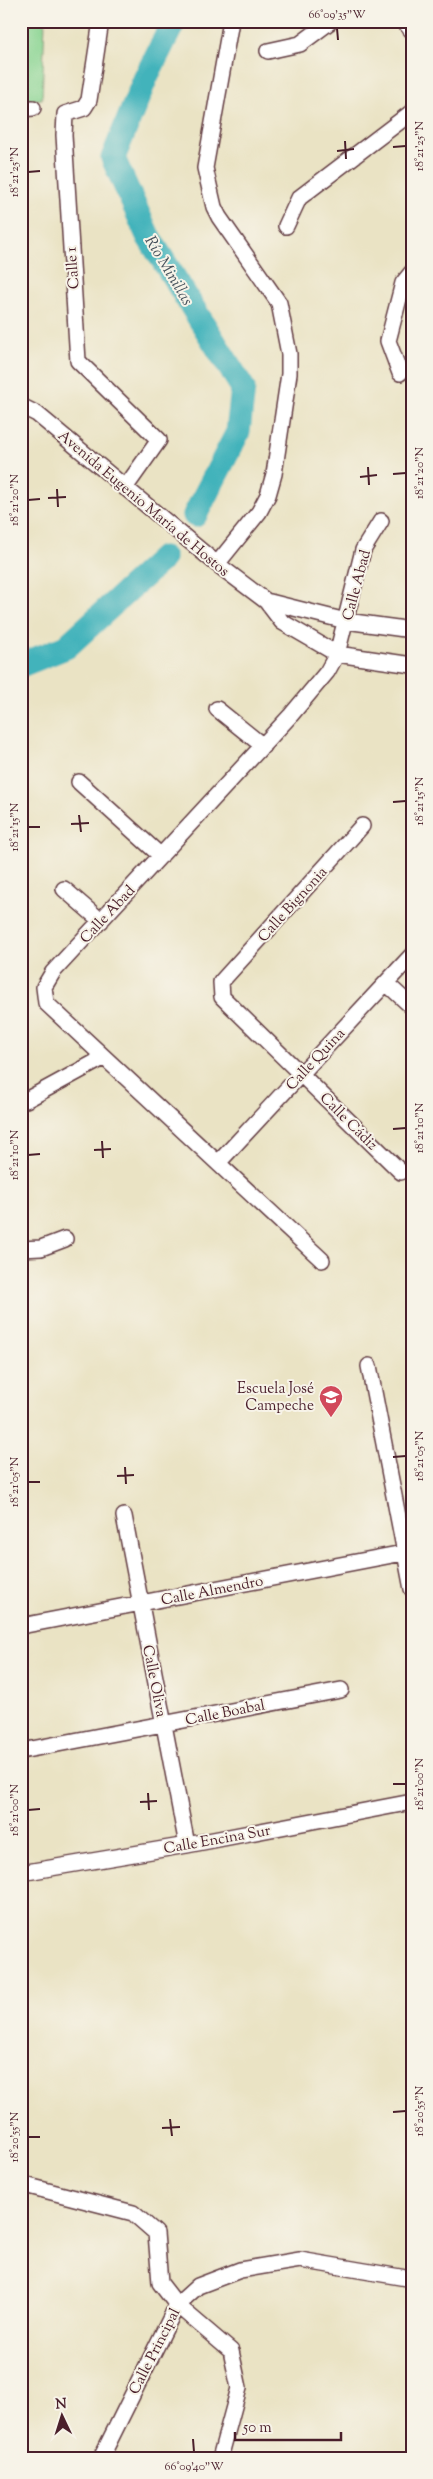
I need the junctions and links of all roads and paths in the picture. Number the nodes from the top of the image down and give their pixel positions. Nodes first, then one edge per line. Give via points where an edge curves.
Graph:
1 (101, 21) edge
2 (230, 21) edge
3 (331, 21) edge
4 (404, 21) edge
5 (412, 31) edge
6 (268, 51) dead end
7 (412, 112) edge
8 (286, 226) dead end
9 (412, 272) edge
10 (400, 374) dead end
11 (21, 406) edge
12 (125, 488) junction
13 (381, 521) dead end
14 (217, 564) junction
15 (266, 602) junction
16 (346, 621) junction
17 (412, 630) edge
18 (337, 654) junction
19 (412, 665) edge
20 (217, 709) dead end
21 (263, 746) junction
22 (79, 782) dead end
23 (362, 826) dead end
24 (161, 856) junction
25 (64, 889) dead end
26 (101, 920) junction
27 (412, 955) edge
28 (221, 982) joint
29 (386, 983) junction
30 (412, 1007) edge
31 (103, 1058) junction
32 (302, 1073) junction
33 (21, 1100) edge
34 (218, 1164) junction
35 (401, 1172) dead end
36 (65, 1239) dead end
37 (21, 1249) edge
38 (322, 1260) dead end
39 (369, 1366) dead end
40 (124, 1516) dead end
41 (403, 1553) junction
42 (412, 1590) edge
43 (140, 1604) junction
44 (21, 1626) edge
45 (341, 1690) dead end
46 (164, 1724) junction
47 (21, 1751) edge
48 (412, 1802) edge
49 (187, 1845) junction
50 (21, 1873) edge
51 (21, 2184) edge
52 (412, 2279) edge
53 (177, 2305) junction
54 (101, 2458) edge
55 (220, 2458) edge

1 - 12 street, Calle 1 via 89,100 84,108 64,114 64,134 78,361 159,440
2 - 14 street via 205,168 214,207 279,303 287,336 289,374 268,495 259,512
3 - 6 street via 300,44
4 - 5 street
7 - 8 street via 298,198
9 - 10 street via 403,283 388,341
11 - 12 street, Avenida Eugenio María de Hostos via 37,414
12 - 14 street, Avenida Eugenio María de Hostos
13 - 16 street, Calle Abad via 362,550
14 - 15 street, Avenida Eugenio María de Hostos
15 - 16 street, Avenida Eugenio María de Hostos
15 - 18 street, Avenida Eugenio María de Hostos via 282,622
16 - 17 street, Avenida Eugenio María de Hostos
16 - 18 street, Calle Abad
18 - 19 street, Avenida Eugenio María de Hostos
18 - 21 street, Calle Abad via 310,693
20 - 21 street
21 - 24 street, Calle Abad
22 - 24 street
23 - 28 street, Calle Bignonia
24 - 26 street, Calle Abad
25 - 26 street
26 - 31 street, Calle Abad via 44,986 46,1003
27 - 29 street, Calle Quina
28 - 32 street, Calle Cádiz via 222,997
29 - 30 street
29 - 32 street, Calle Quina
31 - 33 street
31 - 34 street, Calle Abad
32 - 34 street, Calle Quina
32 - 35 street, Calle Cádiz
34 - 38 street, Calle Abad
36 - 37 street via 41,1248
39 - 41 street
40 - 43 street, Calle Oliva
41 - 42 street
41 - 43 street, Calle Almendro
43 - 44 street, Calle Almendro
43 - 46 street, Calle Oliva
45 - 46 street, Calle Boabal
46 - 47 street, Calle Boabal
46 - 49 street, Calle Oliva
48 - 49 street, Calle Encina Sur
49 - 50 street, Calle Encina Sur
51 - 53 street via 133,2213 156,2234 160,2283
52 - 53 street, Calle Principal via 300,2260 240,2270 198,2286
53 - 54 street, Calle Principal
53 - 55 street via 231,2351 239,2388

